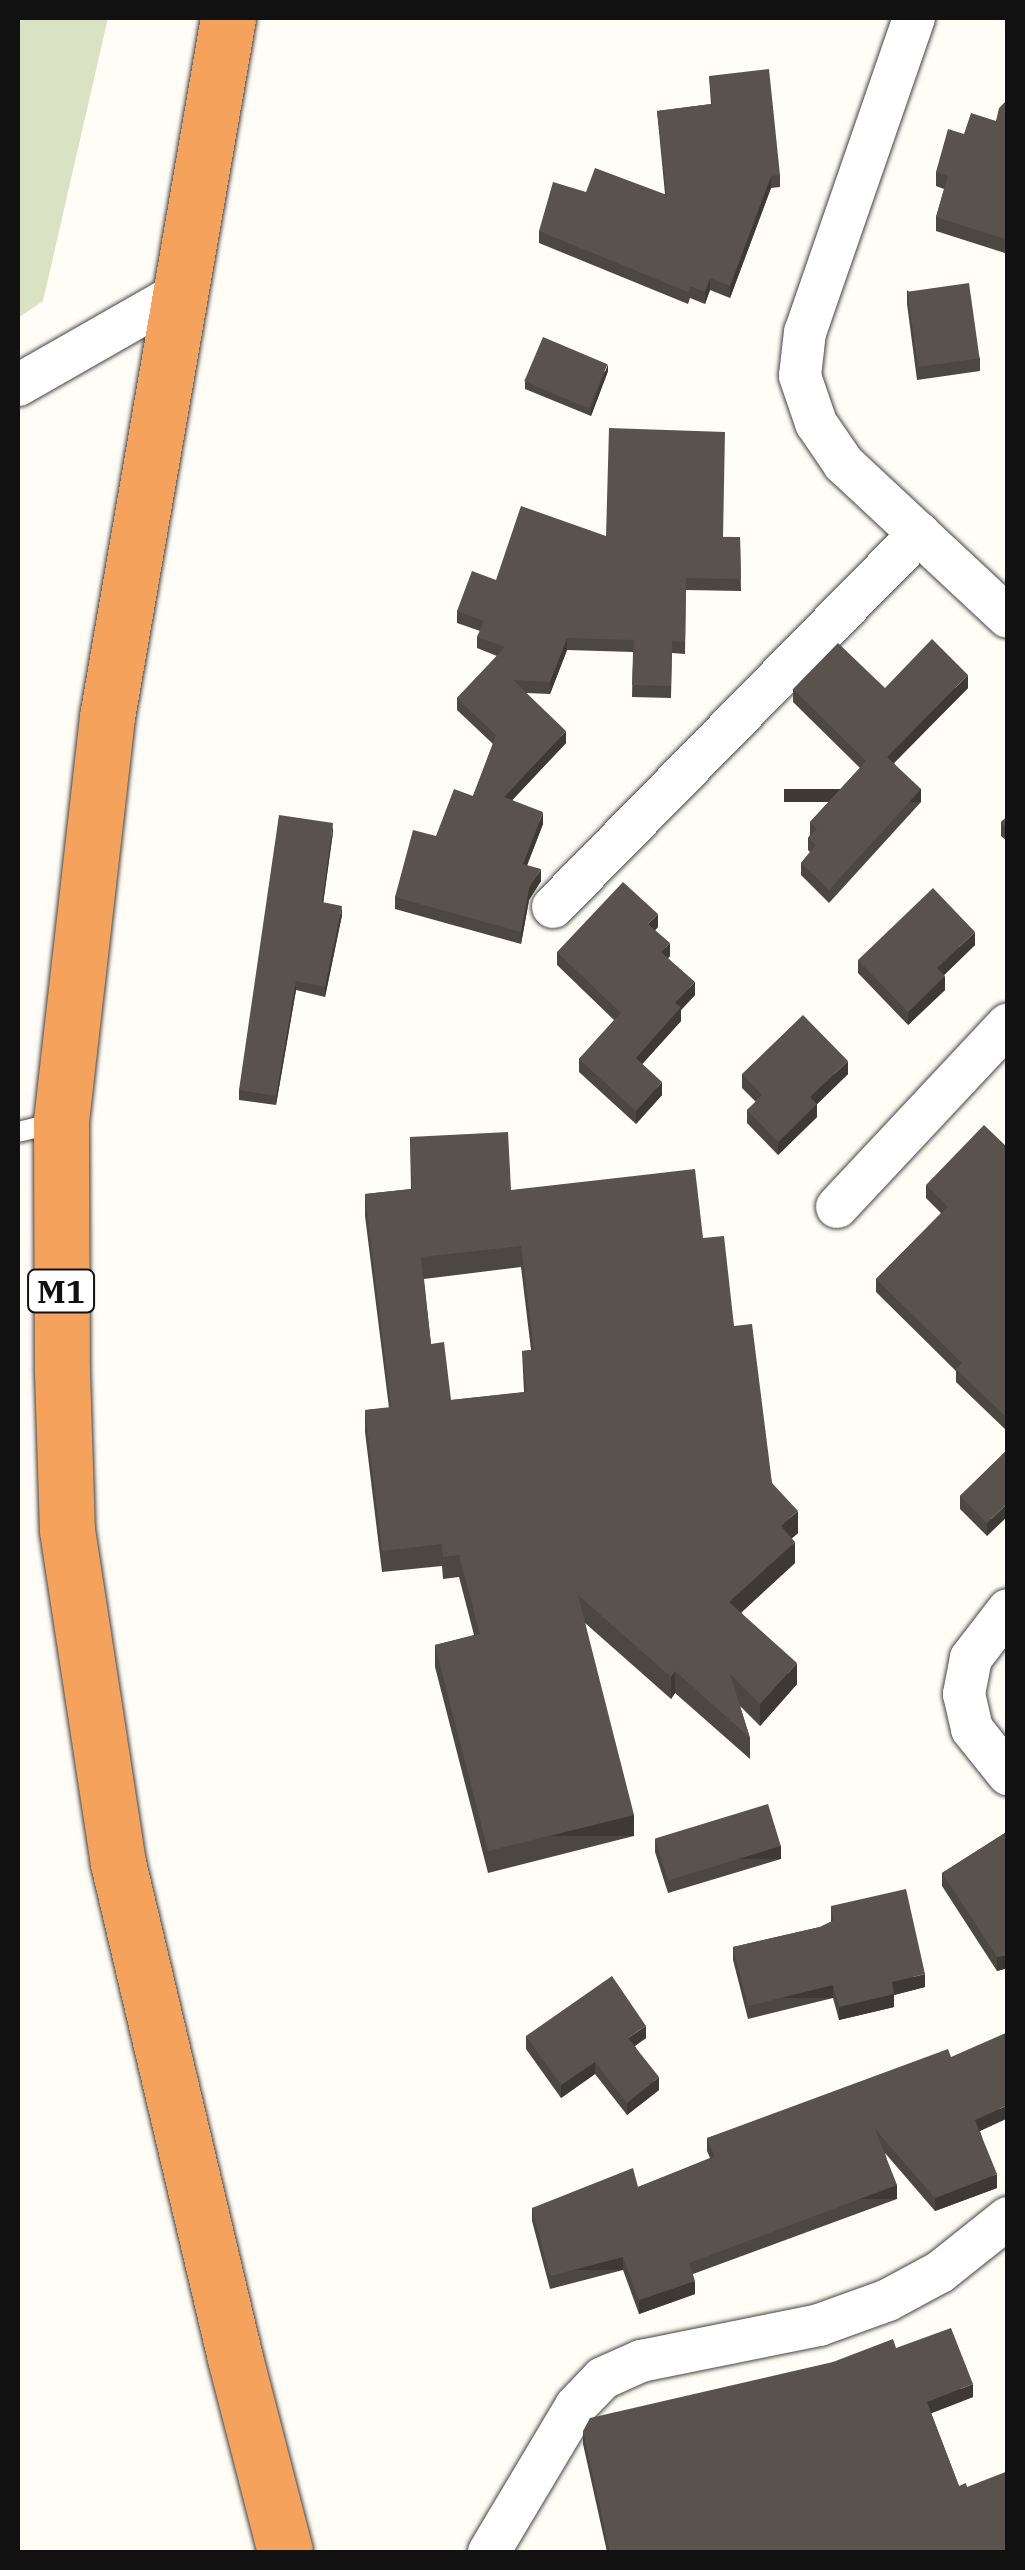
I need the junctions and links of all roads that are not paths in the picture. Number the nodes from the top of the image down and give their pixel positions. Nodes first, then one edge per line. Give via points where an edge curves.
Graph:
1 (228, 18) edge
2 (914, 18) edge
3 (183, 290) junction
4 (18, 384) edge
5 (918, 534) junction
6 (1008, 617) edge
7 (554, 908) dead end
8 (1008, 1024) edge
9 (39, 1127) edge
10 (837, 1207) dead end
11 (1008, 1610) edge
12 (1008, 1774) edge
13 (1008, 2218) edge
14 (286, 2552) edge
15 (489, 2552) edge

1 - 3 highway, M1
2 - 5 street via 804,332 800,376 816,422 844,464
3 - 4 street
3 - 9 highway, M1
5 - 6 street
5 - 7 street
8 - 10 street
9 - 14 highway, M1 via 67,1530 118,1863
11 - 12 street via 972,1658 964,1694 972,1729
13 - 15 street via 940,2272 888,2300 819,2325 641,2361 604,2378 576,2406

